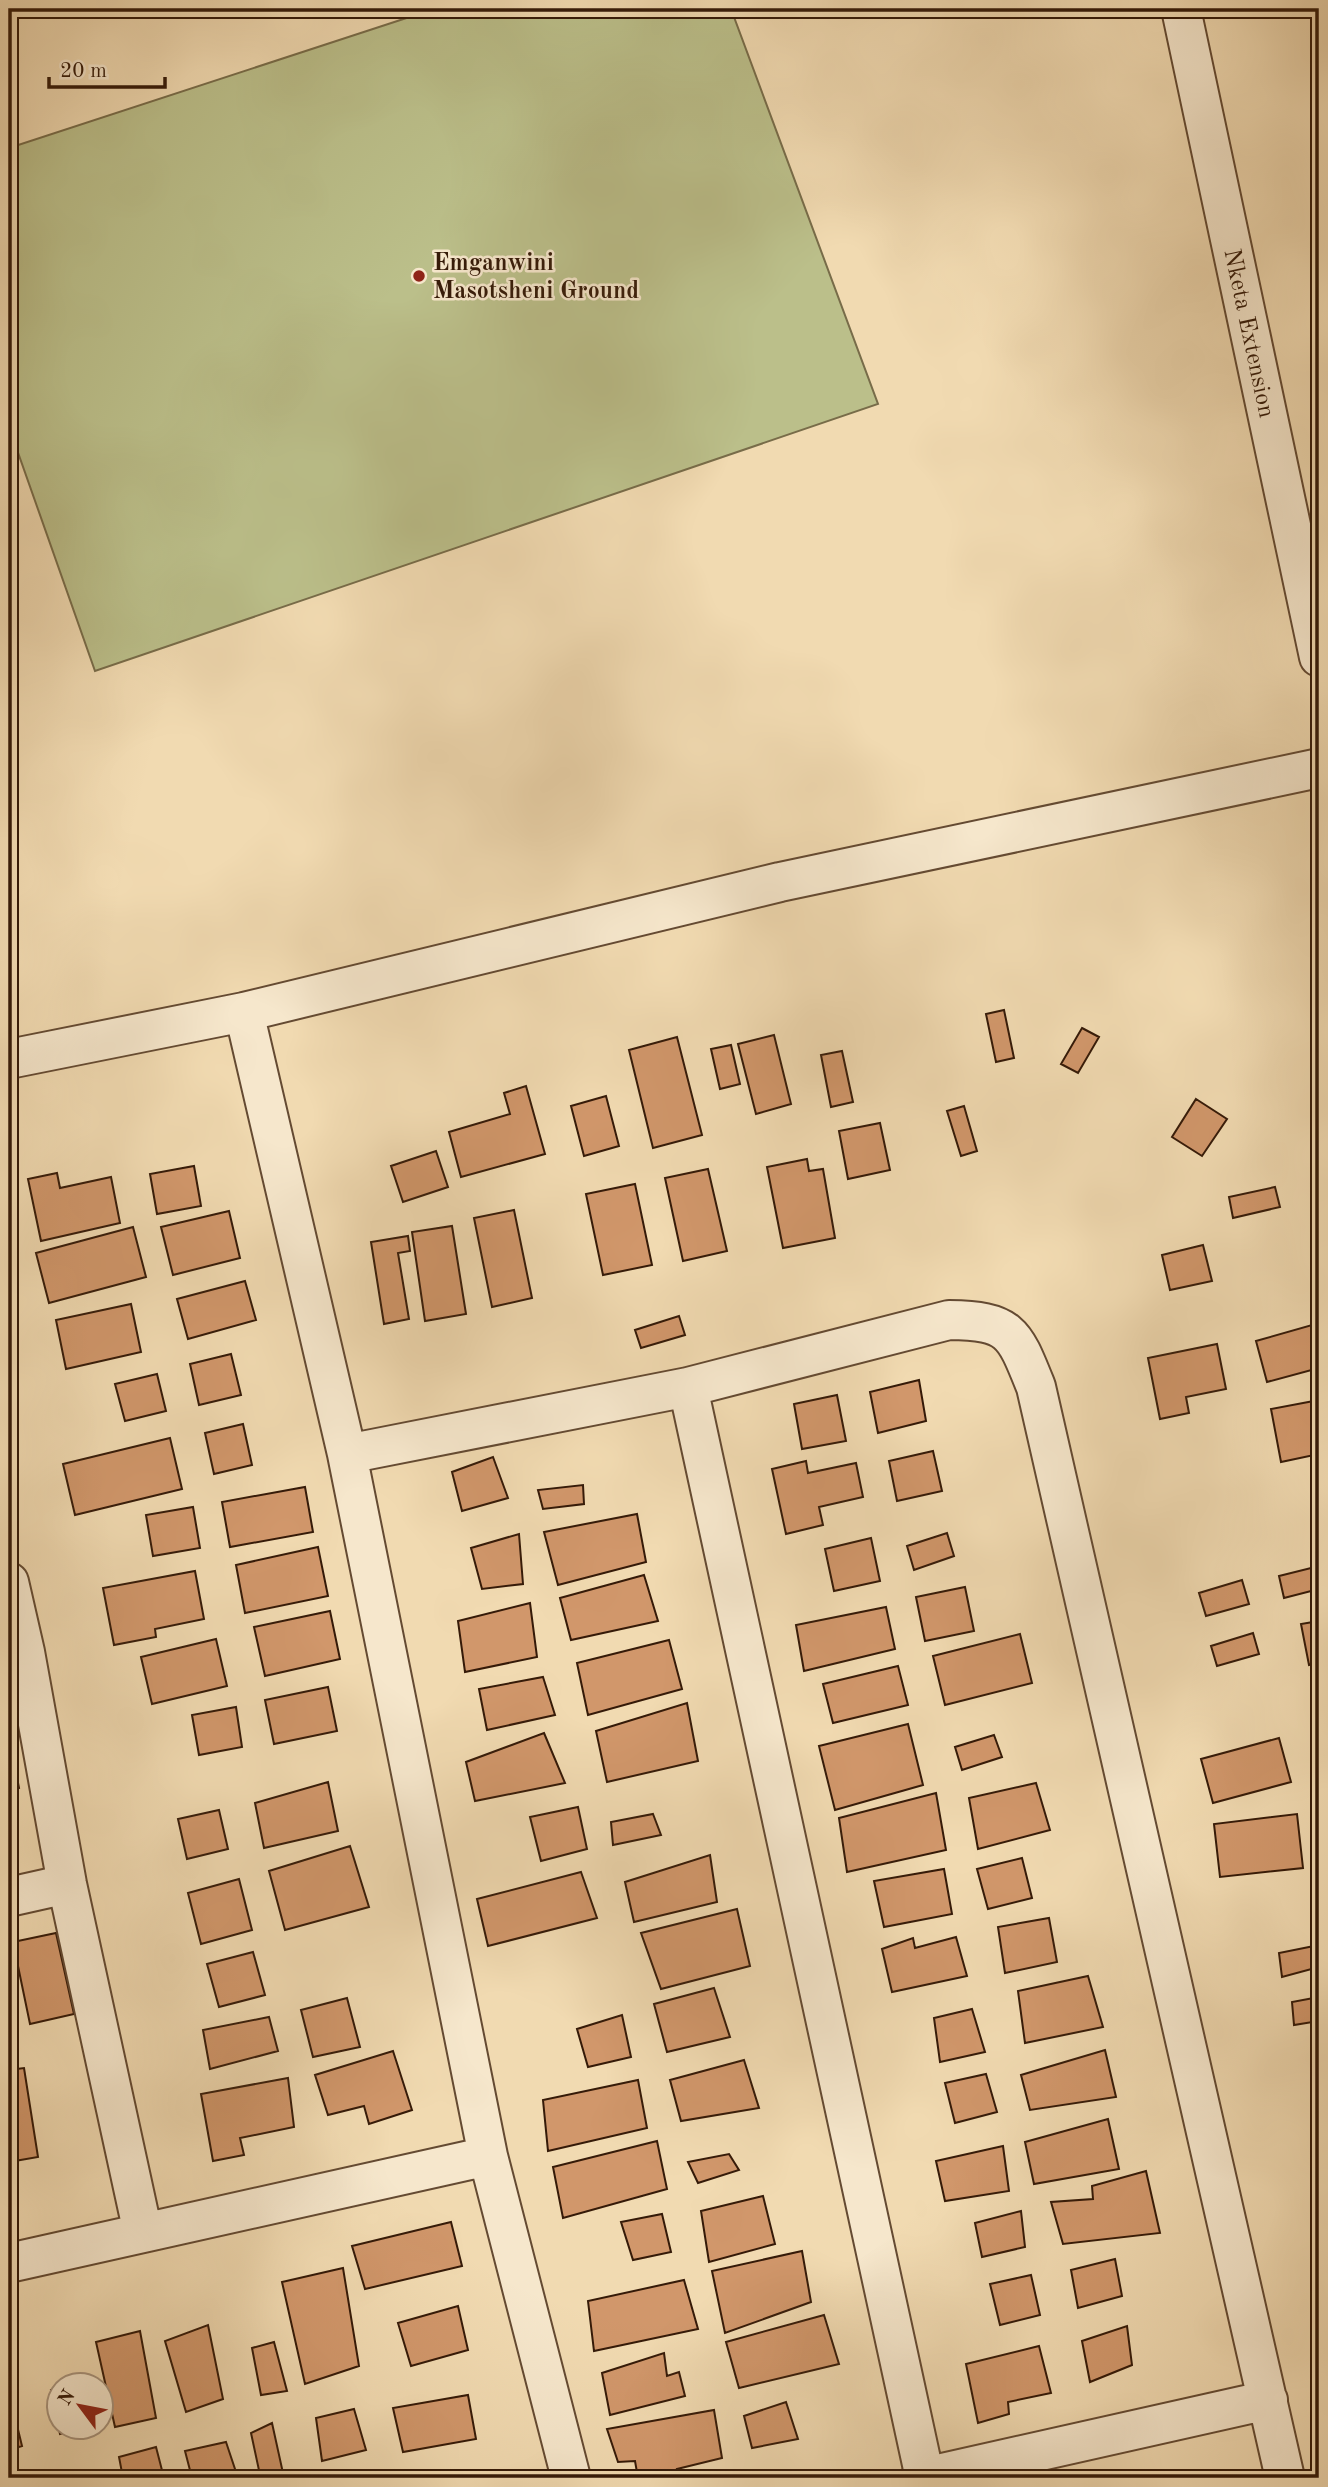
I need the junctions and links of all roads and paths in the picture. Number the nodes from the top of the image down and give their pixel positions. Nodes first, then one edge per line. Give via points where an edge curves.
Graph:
1 (1181, 9) edge
2 (1319, 657) edge
3 (1319, 768) edge
4 (244, 1012) junction
5 (9, 1059) edge
6 (688, 1387) junction
7 (346, 1454) junction
8 (9, 1582) edge
9 (67, 1884) junction
10 (9, 1898) edge
11 (488, 2156) junction
12 (143, 2233) junction
13 (9, 2263) edge
14 (1268, 2400) junction
15 (571, 2478) edge
16 (923, 2478) edge
17 (1285, 2478) edge

1 - 2 street, Nketa Extension
3 - 4 street via 780,882
4 - 5 street
4 - 7 street
6 - 7 street
6 - 14 street via 949,1320 1002,1327 1021,1349 1036,1387
6 - 16 street
7 - 11 street
8 - 9 street
9 - 10 street
9 - 12 street
11 - 12 street
11 - 15 street
12 - 13 street
14 - 16 street
14 - 17 street

